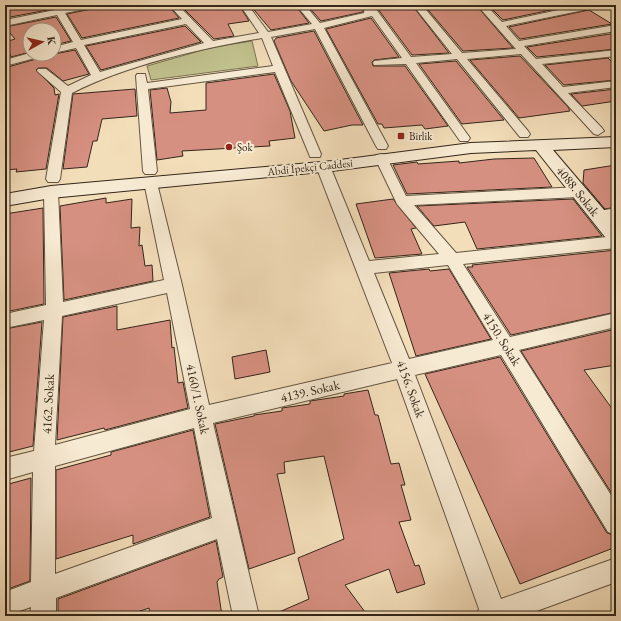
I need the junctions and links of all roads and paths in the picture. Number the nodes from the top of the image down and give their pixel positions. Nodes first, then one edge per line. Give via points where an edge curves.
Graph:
1 (93, 5) edge
2 (173, 5) edge
3 (244, 5) edge
4 (300, 5) edge
5 (369, 5) edge
6 (374, 5) edge
7 (417, 5) edge
8 (481, 5) edge
9 (555, 5) edge
10 (594, 5) edge
11 (57, 8) edge
12 (565, 11) junction
13 (188, 21) junction
14 (5, 23) edge
15 (500, 25) junction
16 (318, 26) junction
17 (616, 28) edge
18 (595, 32) junction
19 (265, 34) junction
20 (77, 44) junction
21 (211, 44) junction
22 (62, 48) edge
23 (519, 48) junction
24 (616, 53) edge
25 (462, 57) junction
26 (22, 58) edge
27 (408, 60) junction
28 (535, 62) junction
29 (5, 63) edge
30 (378, 63) dead end
31 (139, 66) junction
32 (280, 68) junction
33 (42, 71) dead end
34 (97, 76) junction
35 (616, 84) edge
36 (142, 87) junction
37 (561, 90) junction
38 (67, 91) junction
39 (616, 130) edge
40 (598, 131) junction
41 (524, 134) junction
42 (464, 138) junction
43 (616, 142) edge
44 (540, 144) junction
45 (382, 152) junction
46 (319, 160) junction
47 (150, 176) junction
48 (52, 186) junction
49 (5, 187) edge
50 (578, 192) junction
51 (5, 200) edge
52 (402, 201) junction
53 (607, 215) edge
54 (616, 237) edge
55 (616, 242) edge
56 (452, 258) junction
57 (365, 268) junction
58 (174, 285) junction
59 (53, 312) junction
60 (616, 320) edge
61 (5, 321) edge
62 (506, 346) junction
63 (404, 369) junction
64 (201, 416) junction
65 (44, 458) junction
66 (5, 469) edge
67 (616, 524) edge
68 (225, 525) junction
69 (616, 570) edge
70 (43, 590) junction
71 (5, 604) edge
72 (492, 615) edge
73 (43, 616) edge
74 (246, 616) edge

1 - 11 street
2 - 13 street
3 - 19 street, 4156. Sokak
4 - 16 street, 4150. Sokak
5 - 6 street
5 - 16 street via 368,15
5 - 27 street
7 - 25 street
8 - 15 street
9 - 12 street
10 - 12 street
11 - 14 street
11 - 20 street
12 - 15 street
12 - 18 street
13 - 20 street
13 - 21 street
15 - 23 street
16 - 19 street
16 - 45 street, 4150. Sokak
17 - 18 street
18 - 23 street
19 - 21 street
19 - 32 street, 4156. Sokak
20 - 22 street
20 - 34 street
21 - 31 street
23 - 25 street
23 - 28 street
24 - 28 street
25 - 27 street
25 - 41 street
26 - 29 street
27 - 30 street
27 - 42 street
28 - 37 street
31 - 34 street
31 - 36 street, 4160/1. Sokak
32 - 36 street
32 - 46 street, 4156. Sokak
33 - 38 street
34 - 38 street
35 - 37 street
36 - 47 street, 4160/1. Sokak
37 - 40 street
38 - 48 street, 4162. Sokak
39 - 40 main road, Abdi İpekçi Caddesi
40 - 41 main road, Abdi İpekçi Caddesi
41 - 42 main road, Abdi İpekçi Caddesi
42 - 45 main road, Abdi İpekçi Caddesi
43 - 44 main road, Abdi İpekçi Caddesi
44 - 45 main road, Abdi İpekçi Caddesi
44 - 50 main road, 4088. Sokak
45 - 46 main road, Abdi İpekçi Caddesi
45 - 52 street, 4150. Sokak
46 - 47 main road, Abdi İpekçi Caddesi
46 - 57 street, 4156. Sokak
47 - 48 main road, Abdi İpekçi Caddesi
47 - 58 street, 4160/1. Sokak
48 - 49 main road, Abdi İpekçi Caddesi
48 - 51 main road, Abdi İpekçi Caddesi
48 - 59 street, 4162. Sokak via 55,291
50 - 52 street
50 - 53 main road, 4088. Sokak
52 - 56 street, 4150. Sokak
53 - 54 main road, 4088. Sokak
55 - 56 street
56 - 57 street
56 - 62 street, 4150. Sokak
57 - 63 street, 4156. Sokak
58 - 59 street
58 - 64 street, 4160/1. Sokak
59 - 61 street
59 - 65 street, 4162. Sokak
60 - 62 street, 4139. Sokak
62 - 63 street, 4139. Sokak
62 - 67 street, 4150. Sokak
63 - 64 street, 4139. Sokak
63 - 72 street, 4156. Sokak
64 - 65 street, 4139. Sokak
64 - 68 street, 4160/1. Sokak
65 - 66 street, 4139. Sokak
65 - 70 street, 4162. Sokak
68 - 70 street
68 - 74 street, 4160/1. Sokak
69 - 72 street
70 - 71 street
70 - 73 street, 4162. Sokak

